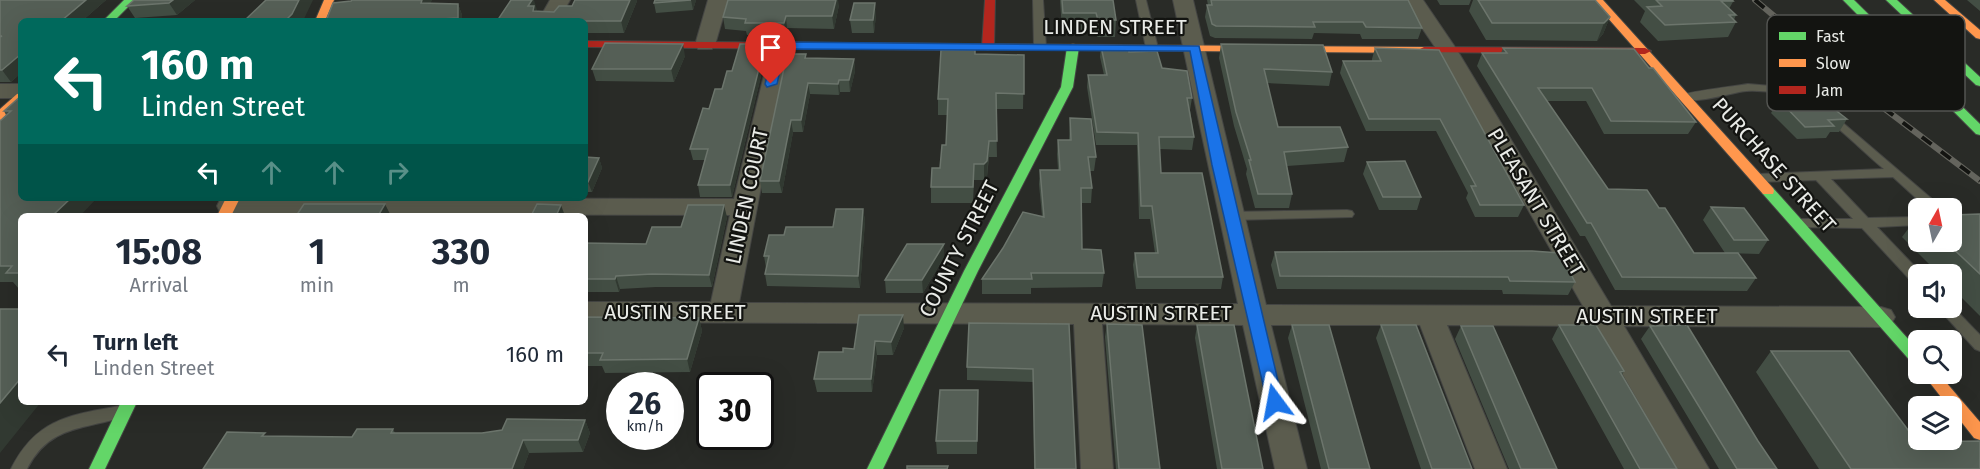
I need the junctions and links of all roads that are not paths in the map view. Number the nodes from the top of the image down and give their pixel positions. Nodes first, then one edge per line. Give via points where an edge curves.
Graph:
1 (130, 0) edge
2 (329, 0) edge
3 (560, 0) edge
4 (718, 0) edge
5 (990, 0) edge
6 (1038, 0) edge
7 (1141, 0) edge
8 (1184, 0) edge
9 (1413, 0) edge
10 (1597, 0) edge
11 (1891, 0) edge
12 (1939, 0) edge
13 (1849, 1) edge
14 (1863, 15) edge
15 (1907, 15) edge
16 (1956, 15) edge
17 (111, 18) edge
18 (321, 18) edge
19 (550, 18) edge
20 (1965, 23) edge
21 (1980, 36) edge
22 (588, 44) edge
23 (705, 45) junction
24 (781, 46) junction
25 (988, 47) junction
26 (1040, 47) junction
27 (1073, 47) junction
28 (1152, 48) junction
29 (1195, 48) junction
30 (1447, 50) junction
31 (1645, 51) junction
32 (1965, 69) edge
33 (1980, 83) edge
34 (1767, 89) edge
35 (0, 91) edge
36 (18, 91) edge
37 (1685, 96) junction
38 (18, 99) edge
39 (1823, 111) edge
40 (1960, 111) edge
41 (0, 116) edge
42 (1980, 131) edge
43 (1896, 173) junction
44 (1819, 175) junction
45 (1758, 178) junction
46 (1923, 198) edge
47 (228, 207) edge
48 (744, 207) junction
49 (1347, 214) dead end
50 (1231, 216) junction
51 (1900, 221) junction
52 (1908, 221) edge
53 (1865, 223) junction
54 (1799, 224) junction
55 (1908, 224) edge
56 (1908, 268) edge
57 (588, 312) edge
58 (723, 312) junction
59 (950, 312) junction
60 (1087, 313) junction
61 (1255, 314) junction
62 (1429, 314) junction
63 (1603, 315) junction
64 (1881, 317) junction
65 (1954, 318) edge
66 (1980, 345) edge
67 (1908, 348) edge
68 (1939, 384) edge
69 (1949, 396) edge
70 (127, 407) edge
71 (1980, 407) edge
72 (1962, 408) edge
73 (1962, 412) edge
74 (1980, 433) edge
75 (19, 469) edge
76 (98, 469) edge
77 (875, 469) edge
78 (1097, 469) edge
79 (1291, 469) edge
80 (1491, 469) edge
81 (1693, 469) edge

1 - 17 main road
2 - 18 main road
3 - 19 street
4 - 23 street
5 - 25 main road
6 - 26 lane
7 - 28 lane
8 - 29 street
9 - 30 street, PLEASANT STREET
10 - 31 main road, PURCHASE STREET
11 - 15 main road
12 - 16 main road
13 - 14 main road
20 - 21 main road
22 - 23 main road, LINDEN STREET
23 - 24 main road, LINDEN STREET
24 - 25 main road, LINDEN STREET
24 - 48 street, LINDEN COURT
25 - 26 main road, LINDEN STREET
26 - 27 main road, LINDEN STREET
27 - 28 main road, LINDEN STREET
27 - 59 main road, COUNTY STREET via 1067,87
28 - 29 main road, LINDEN STREET
29 - 30 main road, LINDEN STREET
29 - 50 street
30 - 31 main road, LINDEN STREET
30 - 63 street, PLEASANT STREET
31 - 37 main road, PURCHASE STREET
32 - 33 main road
34 - 37 lane via 1748,87
35 - 36 street
37 - 45 main road, PURCHASE STREET
38 - 41 main road
39 - 43 lane
40 - 42 main road
43 - 44 lane
43 - 46 lane
44 - 45 lane
44 - 53 lane
45 - 54 main road, PURCHASE STREET
47 - 48 street
48 - 58 street, LINDEN COURT
49 - 50 lane
50 - 61 street
51 - 52 lane
51 - 53 lane
51 - 55 lane
53 - 54 lane
53 - 56 lane
54 - 64 main road, PURCHASE STREET
57 - 58 street, AUSTIN STREET
58 - 59 street, AUSTIN STREET
59 - 60 street, AUSTIN STREET
59 - 77 main road, COUNTY STREET
60 - 61 street, AUSTIN STREET
60 - 78 street
61 - 62 street, AUSTIN STREET
61 - 79 street
62 - 63 street, AUSTIN STREET
62 - 80 street
63 - 64 street, AUSTIN STREET
63 - 81 street, PLEASANT STREET
64 - 67 main road, PURCHASE STREET
65 - 66 lane
68 - 69 main road
70 - 75 lane via 52,429 32,446
70 - 76 main road
71 - 72 lane
73 - 74 main road

